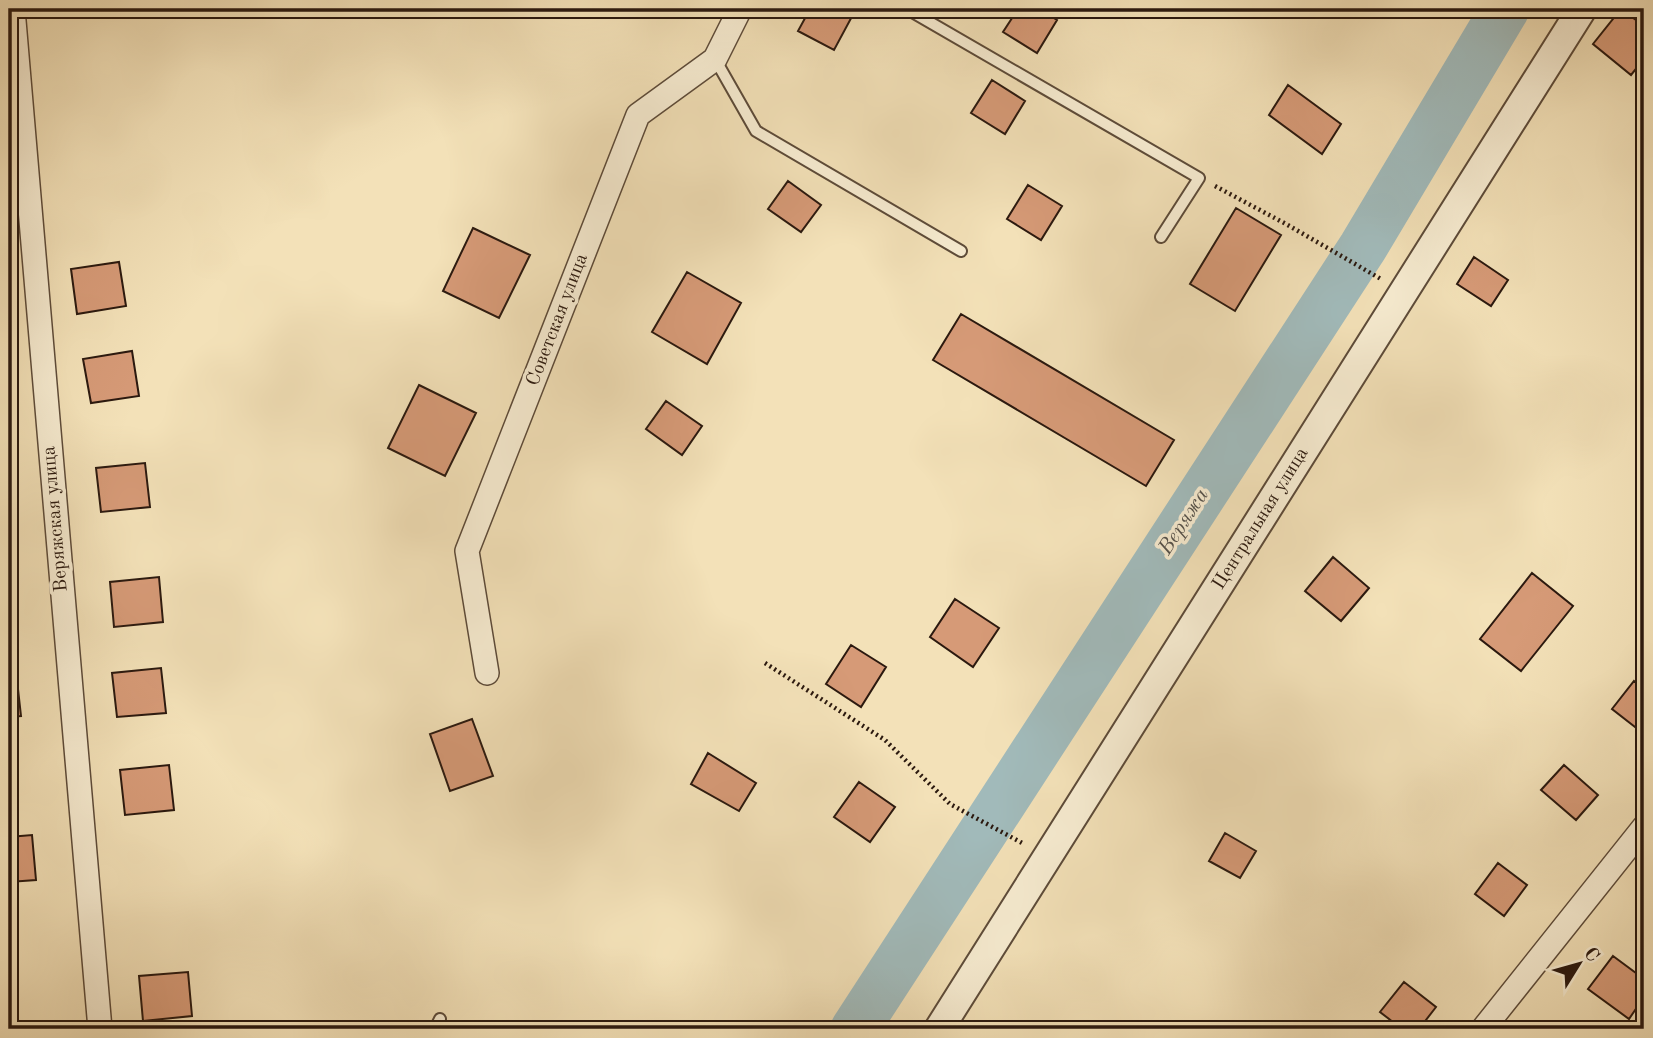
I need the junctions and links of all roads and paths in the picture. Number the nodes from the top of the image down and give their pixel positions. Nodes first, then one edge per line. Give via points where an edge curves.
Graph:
1 (13, 9) edge
2 (740, 9) edge
3 (907, 9) edge
4 (1582, 9) edge
5 (715, 59) junction
6 (1199, 178) junction
7 (1161, 237) dead end
8 (961, 251) dead end
9 (1377, 276) dead end
10 (765, 663) dead end
11 (487, 673) dead end
12 (1644, 827) edge
13 (1006, 833) dead end
14 (100, 1029) edge
15 (939, 1029) edge
16 (1483, 1029) edge

1 - 14 street, Веряжская улица
2 - 5 street, Советская улица
3 - 6 lane
4 - 15 street, Центральная улица
5 - 8 lane via 756,131
5 - 11 street, Советская улица via 638,115 467,551
6 - 7 lane
6 - 9 path
10 - 13 path via 885,740 950,804
12 - 16 street

